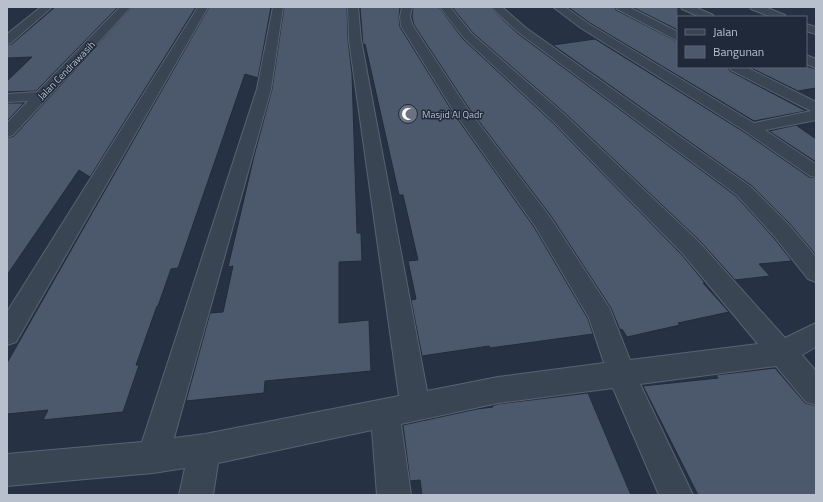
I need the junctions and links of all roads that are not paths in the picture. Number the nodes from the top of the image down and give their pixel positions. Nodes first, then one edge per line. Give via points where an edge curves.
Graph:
1 (47, 7) edge
2 (126, 7) edge
3 (203, 7) edge
4 (278, 7) edge
5 (353, 7) edge
6 (407, 7) edge
7 (445, 7) edge
8 (496, 7) edge
9 (558, 7) edge
10 (621, 7) edge
11 (686, 7) edge
12 (755, 7) edge
13 (707, 16) edge
14 (778, 16) edge
15 (677, 36) edge
16 (7, 40) edge
17 (807, 60) edge
18 (816, 64) edge
19 (738, 68) edge
20 (42, 96) junction
21 (7, 98) edge
22 (816, 108) edge
23 (816, 115) edge
24 (751, 128) junction
25 (7, 132) edge
26 (816, 172) edge
27 (816, 274) edge
28 (7, 334) edge
29 (816, 334) edge
30 (782, 353) junction
31 (621, 374) junction
32 (816, 392) edge
33 (415, 407) junction
34 (385, 413) junction
35 (205, 450) junction
36 (153, 457) junction
37 (9, 474) edge
38 (196, 495) edge
39 (394, 495) edge
40 (676, 495) edge

1 - 16 street
2 - 20 street, Jalan Cendrawasih
3 - 28 street
4 - 36 street via 264,89
5 - 33 street via 355,40
6 - 31 street via 407,26 461,110 543,222 601,316
7 - 30 street via 468,36 560,119 691,248
8 - 27 street via 522,30 744,191 801,252
9 - 24 street
10 - 15 street
11 - 13 street
12 - 14 street
17 - 18 street
19 - 22 street
20 - 21 street
20 - 25 street, Jalan Cendrawasih
23 - 24 street
24 - 26 street
29 - 30 street
30 - 31 street
30 - 32 street
31 - 33 street via 498,390
31 - 40 street
33 - 34 street
34 - 35 street
34 - 39 street
35 - 36 street
35 - 38 street
36 - 37 street

